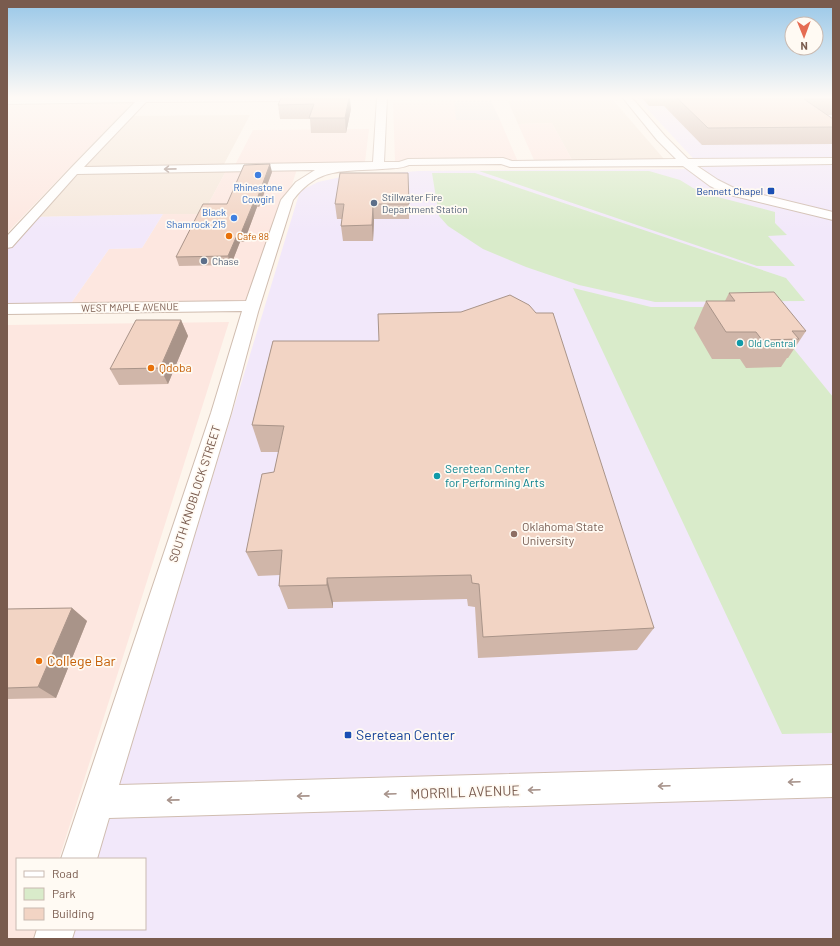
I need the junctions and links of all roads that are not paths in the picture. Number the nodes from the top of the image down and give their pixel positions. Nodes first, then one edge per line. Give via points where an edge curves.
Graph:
1 (102, 142) edge
2 (379, 142) edge
3 (665, 142) edge
4 (833, 161) edge
5 (686, 162) junction
6 (349, 166) junction
7 (378, 166) junction
8 (74, 171) junction
9 (833, 216) edge
10 (7, 244) edge
11 (252, 306) junction
12 (7, 309) edge
13 (833, 781) edge
14 (97, 802) junction
15 (79, 858) edge

1 - 8 street
2 - 7 street
3 - 5 street
4 - 5 street
5 - 7 street via 510,164 504,167
5 - 9 street via 715,185 730,191
6 - 7 street
6 -> 8 street
6 - 11 street, SOUTH KNOBLOCK STREET via 312,174 296,186 287,200
8 - 10 street
11 - 12 street, WEST MAPLE AVENUE
11 - 14 street, SOUTH KNOBLOCK STREET via 221,413
13 -> 14 street, MORRILL AVENUE
14 - 15 street, SOUTH KNOBLOCK STREET

